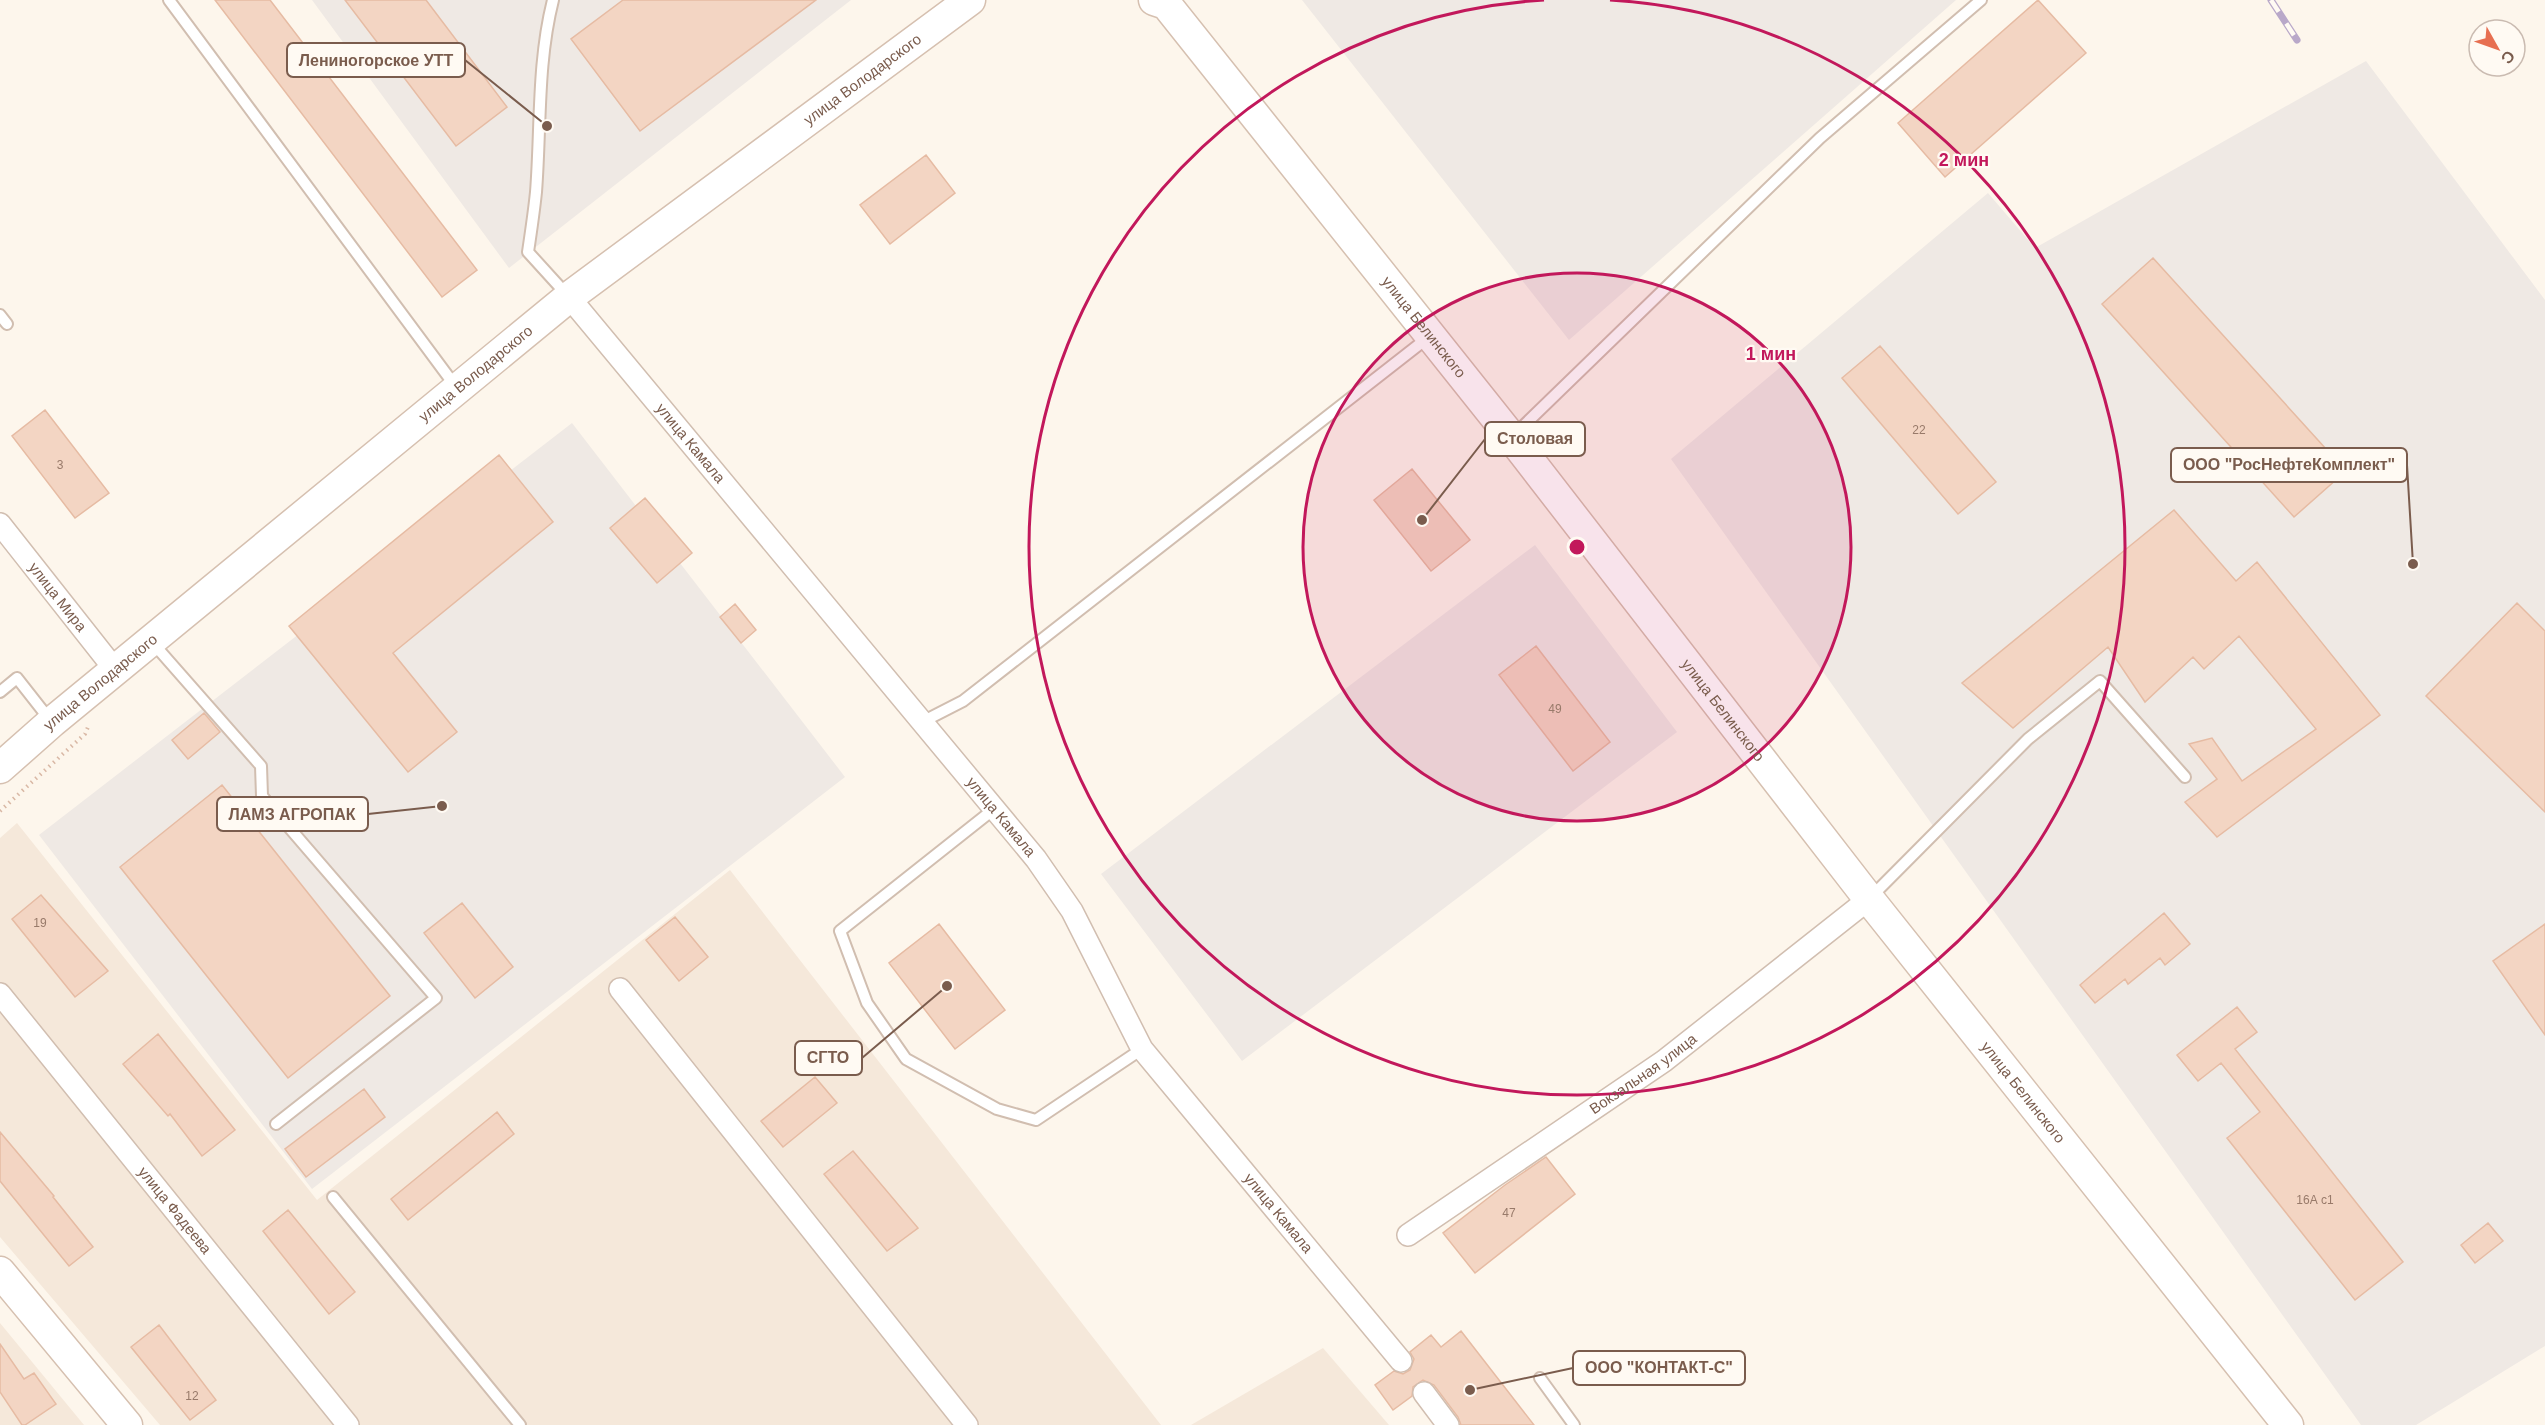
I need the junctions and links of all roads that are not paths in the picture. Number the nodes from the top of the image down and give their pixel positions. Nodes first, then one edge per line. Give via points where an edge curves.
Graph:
1 (169, 0) edge
2 (553, 0) edge
3 (970, 0) edge
4 (1154, 0) edge
5 (1981, 0) edge
6 (569, 297) junction
7 (1430, 336) junction
8 (458, 390) junction
9 (1512, 438) junction
10 (0, 524) edge
11 (151, 641) junction
12 (116, 671) junction
13 (0, 692) edge
14 (52, 722) junction
15 (922, 722) junction
16 (1, 764) edge
17 (2185, 777) dead end
18 (994, 809) junction
19 (1869, 899) junction
20 (620, 988) dead end
21 (0, 994) edge
22 (1142, 1049) junction
23 (276, 1124) dead end
24 (333, 1197) dead end
25 (1408, 1235) dead end
26 (0, 1272) edge
27 (1401, 1361) dead end
28 (1540, 1378) dead end
29 (1425, 1393) dead end
30 (127, 1425) edge
31 (348, 1425) edge
32 (520, 1425) edge
33 (967, 1425) edge
34 (1448, 1425) edge
35 (1574, 1425) edge
36 (2288, 1425) edge

1 - 8 lane
2 - 6 lane via 546,27 536,191 528,252
3 - 6 street, улица Володарского
4 - 7 street, улица Белинского via 1166,4
5 - 9 lane via 1820,138
6 - 8 street, улица Володарского
6 - 15 street, улица Камала
7 - 9 street, улица Белинского
7 - 15 lane via 963,701
8 - 11 street, улица Володарского
9 - 19 street, улица Белинского
10 - 12 street, улица Мира
11 - 12 street, улица Володарского
11 - 23 lane via 261,766 262,796 436,998
12 - 14 street, улица Володарского
13 - 14 lane via 17,678
14 - 16 street, улица Володарского
15 - 18 street, улица Камала
17 - 19 lane via 2100,681 2028,740
18 - 22 street, улица Камала via 1072,911
18 - 22 lane via 840,931 867,1003 906,1059 997,1109 1036,1120
19 - 25 street, Вокзальная улица via 1664,1060
19 - 36 street, улица Белинского
20 - 33 street
21 - 31 street, улица Фадеева
22 - 27 street, улица Камала
24 - 32 lane
26 - 30 street
28 - 35 lane
29 - 34 street

